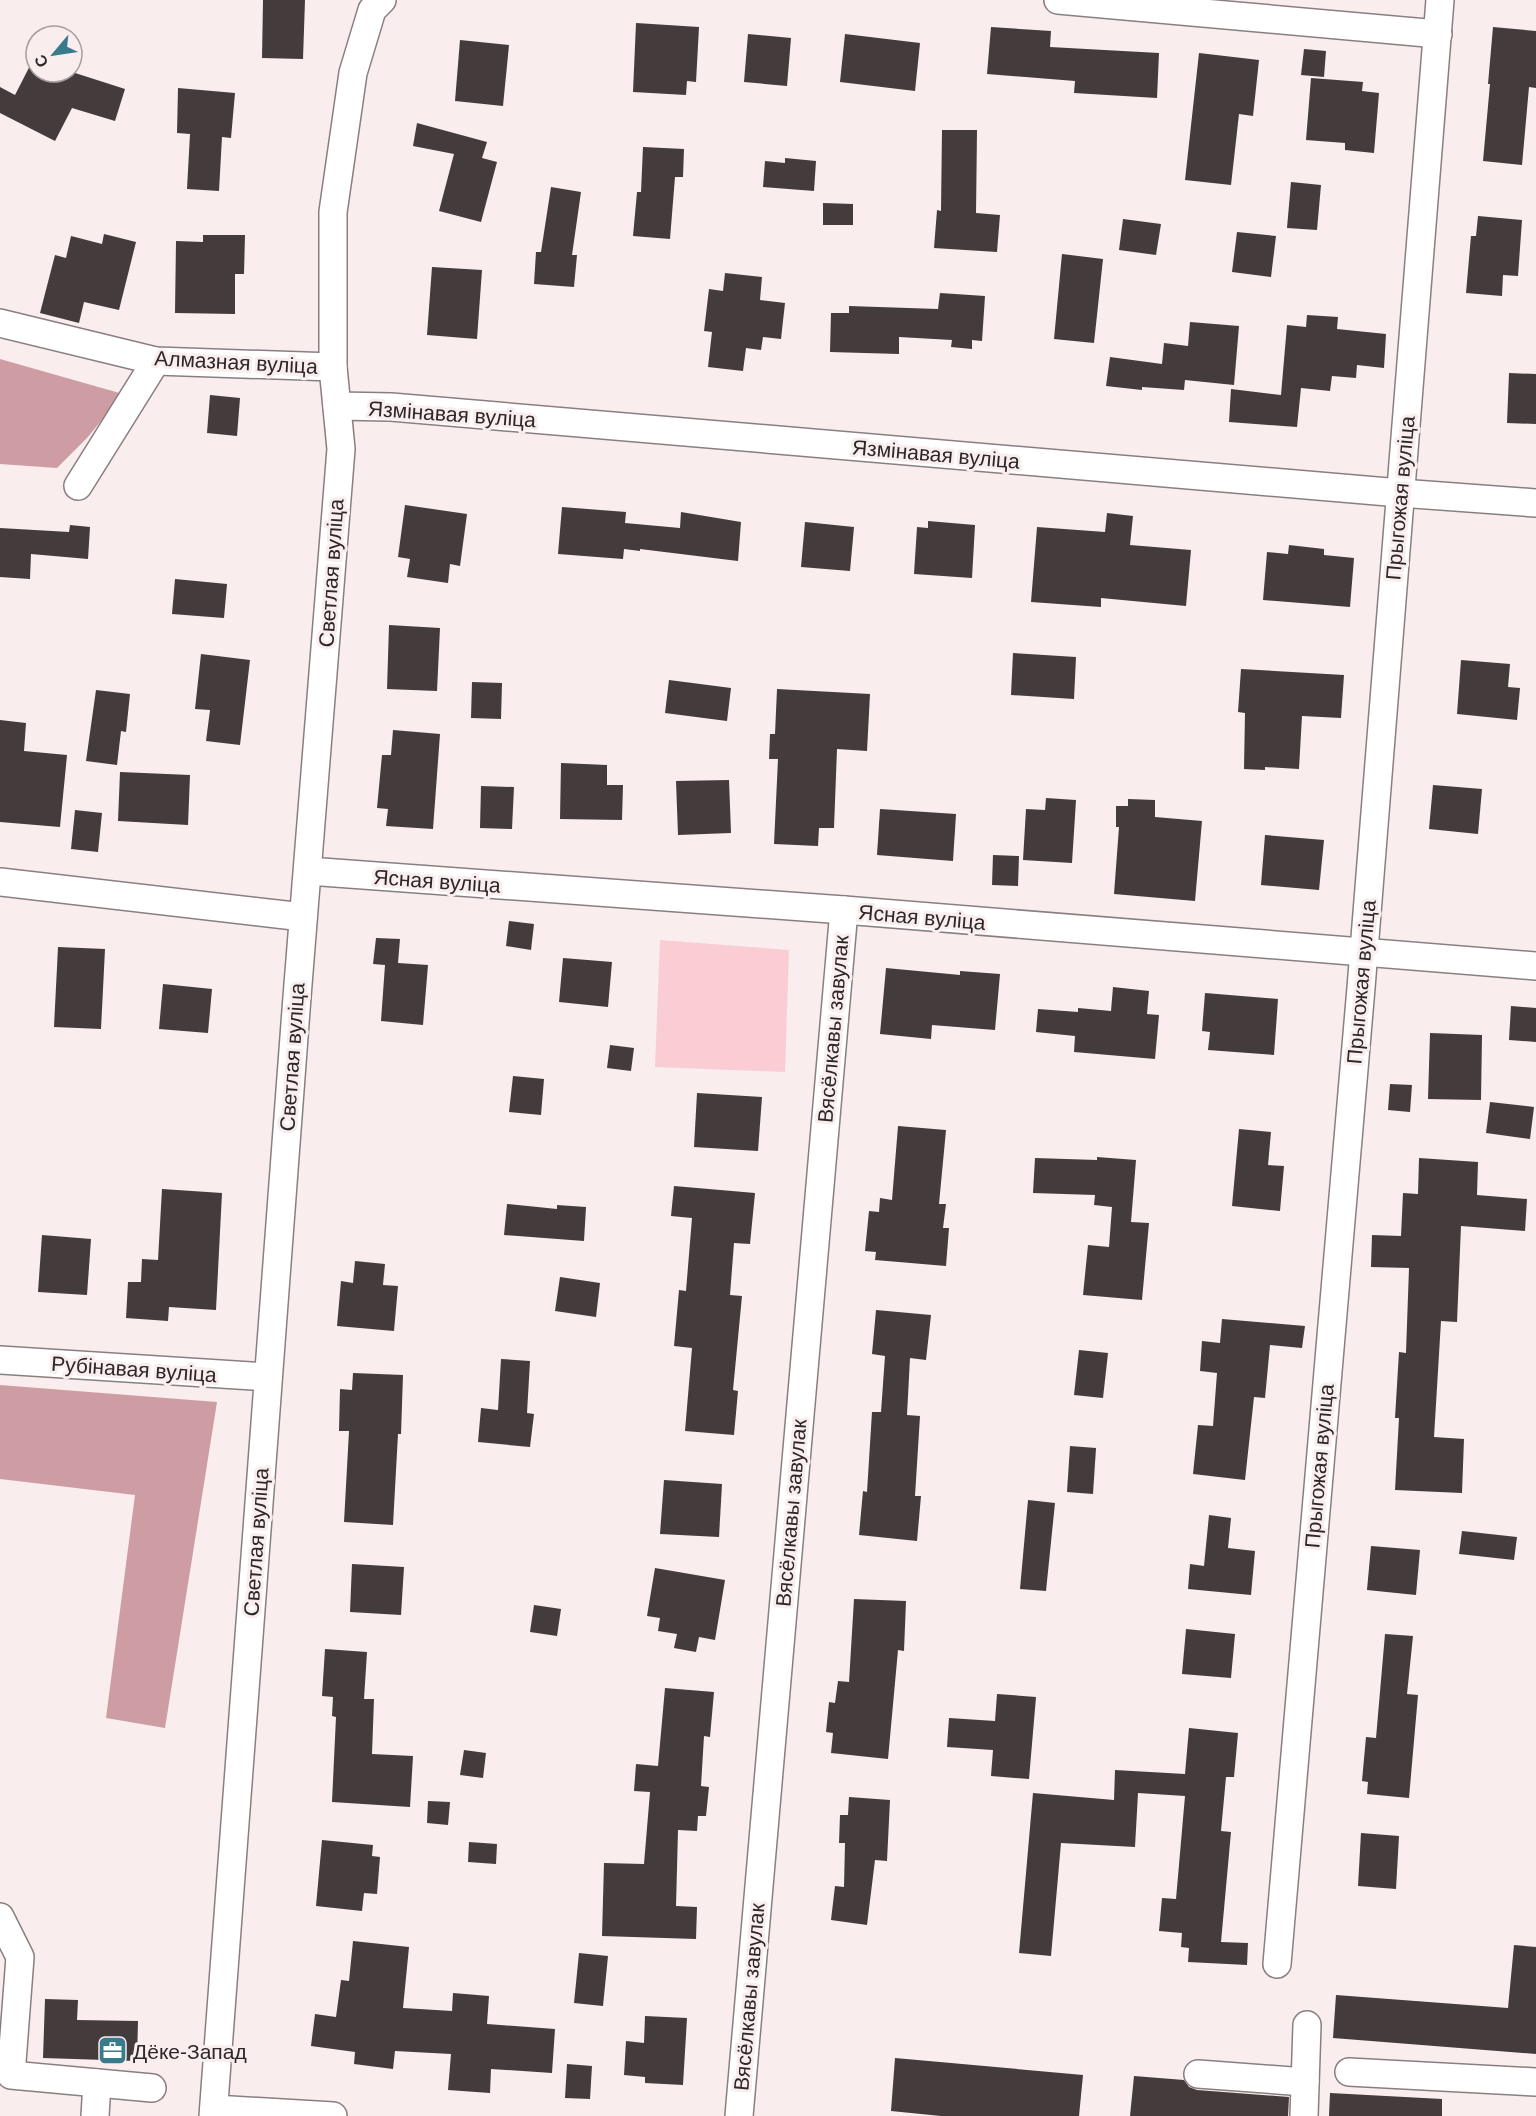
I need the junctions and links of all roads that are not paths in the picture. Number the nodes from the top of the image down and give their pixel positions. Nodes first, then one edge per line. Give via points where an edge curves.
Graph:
1 (1058, 0) edge
2 (1440, 0) edge
3 (1116, 2) edge
4 (374, 3) edge
5 (1438, 34) junction
6 (0, 323) edge
7 (156, 361) junction
8 (333, 367) junction
9 (337, 406) junction
10 (78, 486) dead end
11 (1400, 493) junction
12 (1536, 503) edge
13 (308, 871) junction
14 (0, 882) edge
15 (844, 910) junction
16 (303, 917) junction
17 (1363, 953) junction
18 (1536, 966) edge
19 (0, 1360) edge
20 (268, 1377) junction
21 (0, 1917) edge
22 (1276, 1964) dead end
23 (1307, 2025) dead end
24 (1349, 2072) dead end
25 (1198, 2074) dead end
26 (1305, 2082) junction
27 (1536, 2082) edge
28 (97, 2083) junction
29 (152, 2088) dead end
30 (214, 2112) edge
31 (95, 2116) edge
32 (333, 2116) edge
33 (739, 2116) edge
34 (1304, 2116) edge

1 - 3 street
2 - 5 street, Прыгожая вуліца
3 - 5 street
4 - 8 street, Светлая вуліца via 353,73 333,212
5 - 11 street, Прыгожая вуліца
6 - 7 street, Алмазная вуліца
7 - 8 street, Алмазная вуліца
7 - 10 street
8 - 9 street, Светлая вуліца
9 - 11 street, Язмінавая вуліца via 390,407
9 - 13 street, Светлая вуліца via 341,449
11 - 12 street, Язмінавая вуліца
11 - 17 street, Прыгожая вуліца
13 - 15 street, Ясная вуліца
13 - 16 street, Светлая вуліца
14 - 16 street
15 - 17 street, Ясная вуліца
15 - 33 street, Вясёлкавы завулак
16 - 20 street, Светлая вуліца
17 - 18 street, Ясная вуліца
17 - 22 street, Прыгожая вуліца
19 - 20 street, Рубінавая вуліца
20 - 30 street, Светлая вуліца
21 - 28 street via 20,1956 11,2075
23 - 26 street
24 - 27 street
25 - 26 street
26 - 34 street
28 - 29 street
28 - 31 street
30 - 32 street

